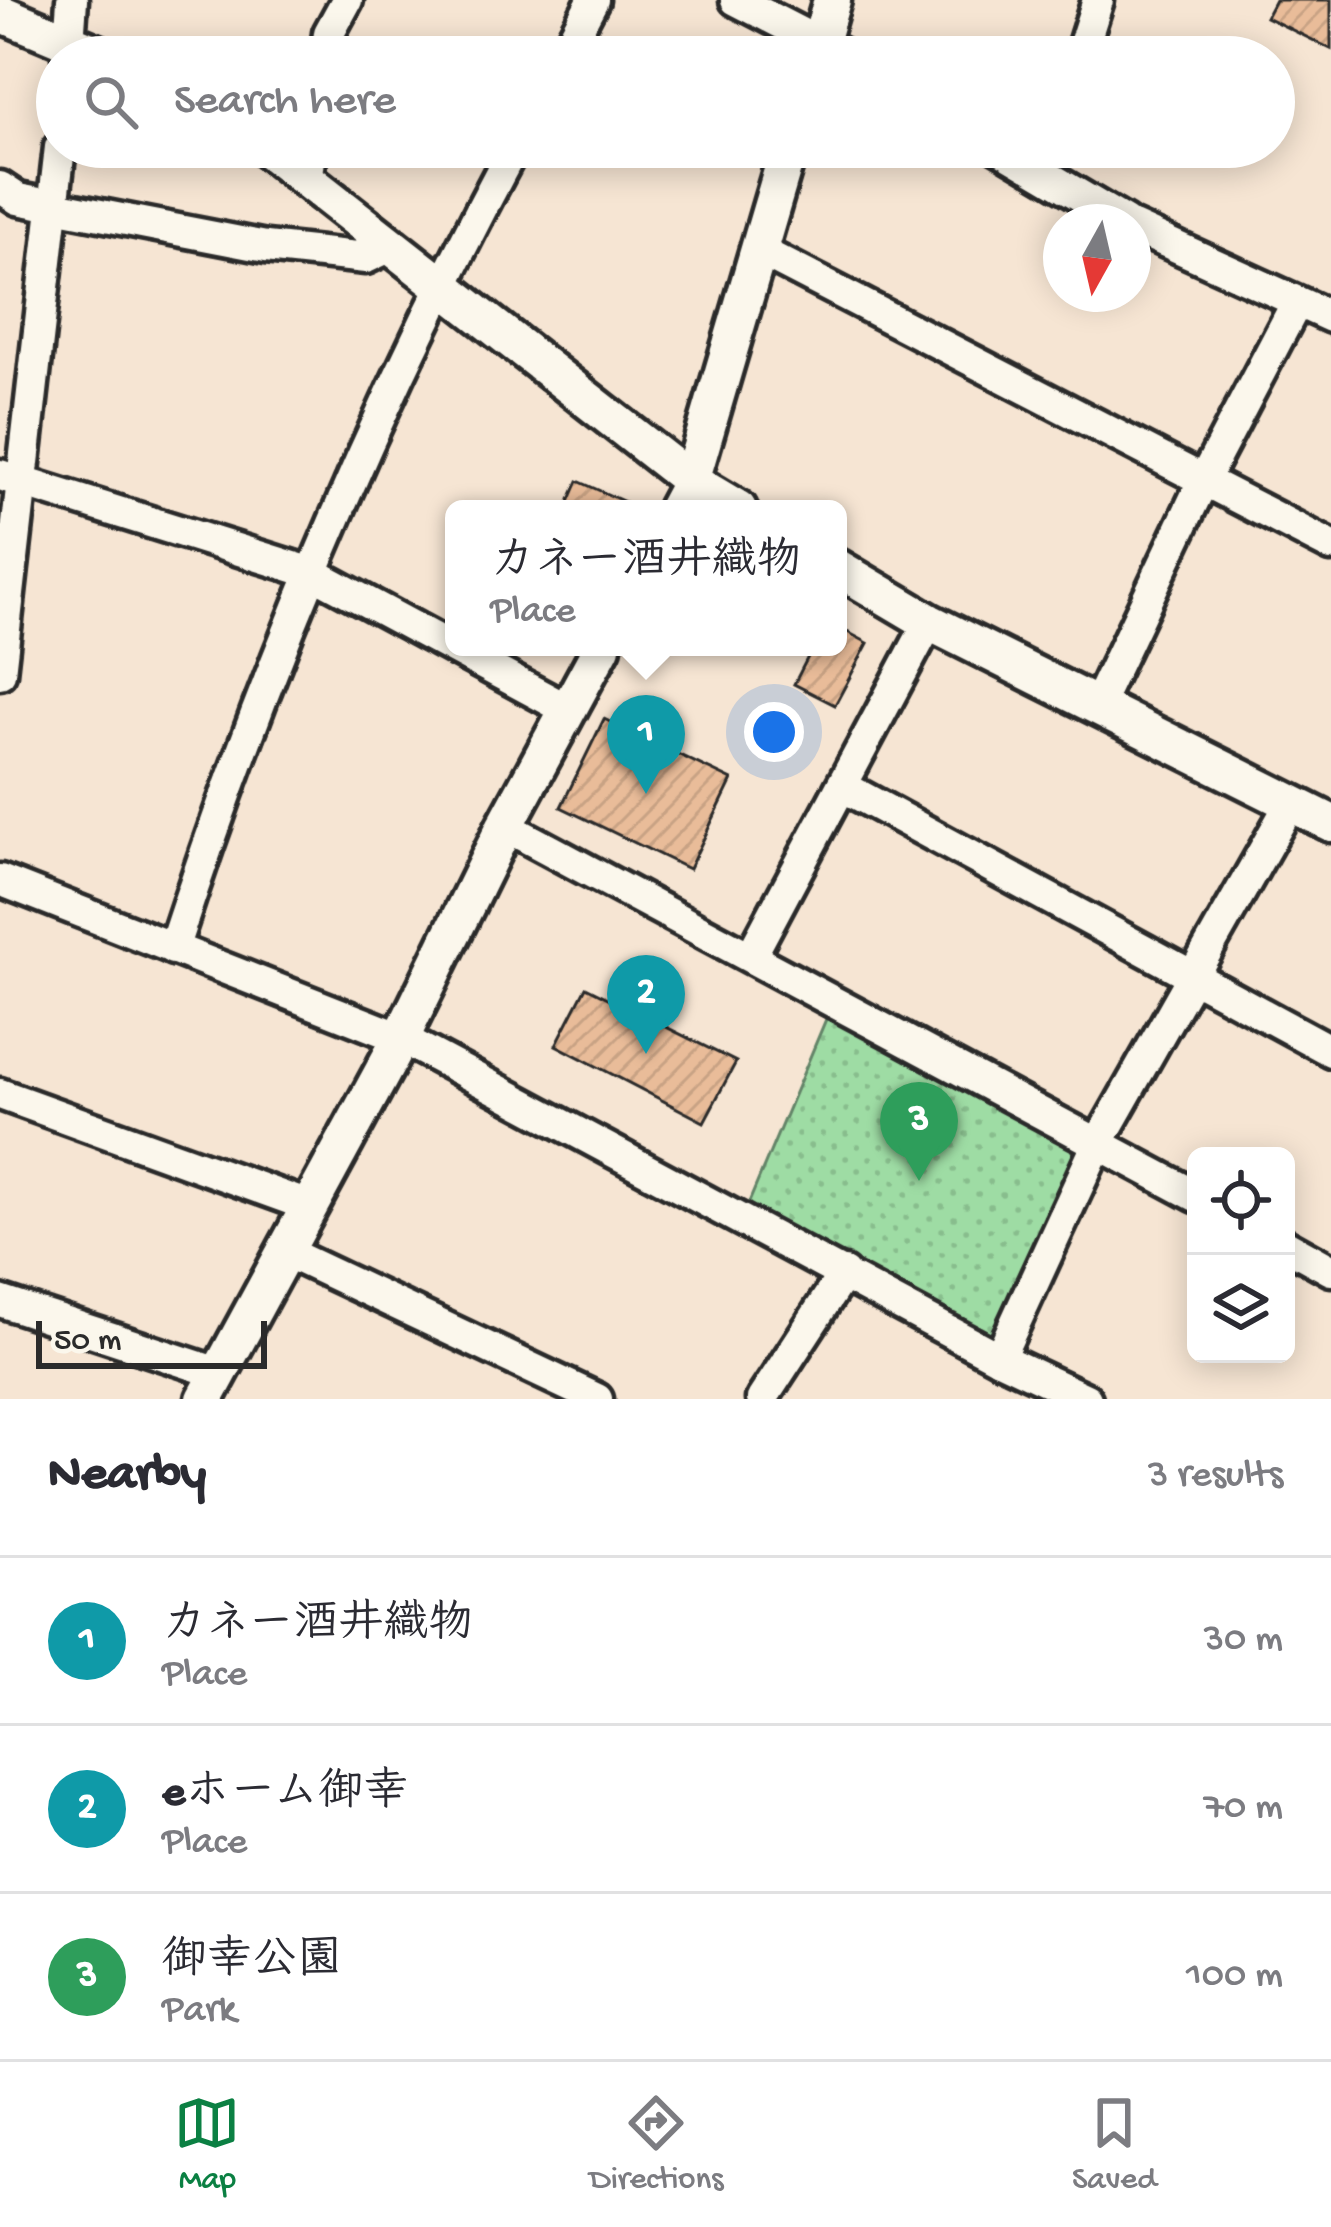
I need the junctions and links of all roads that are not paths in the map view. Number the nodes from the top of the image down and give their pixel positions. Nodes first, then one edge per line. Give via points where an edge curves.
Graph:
1 (72, 0) edge
2 (347, 0) edge
3 (593, 0) edge
4 (736, 0) edge
5 (832, 0) edge
6 (1098, 0) edge
7 (0, 13) edge
8 (44, 36) edge
9 (70, 36) edge
10 (329, 36) edge
11 (573, 36) edge
12 (801, 36) edge
13 (829, 36) edge
14 (1087, 36) edge
15 (57, 168) edge
16 (313, 168) edge
17 (503, 168) edge
18 (783, 168) edge
19 (1058, 168) edge
20 (0, 187) edge
21 (1103, 204) edge
22 (54, 206) junction
23 (1151, 235) edge
24 (392, 246) junction
25 (758, 250) junction
26 (440, 284) junction
27 (1297, 302) junction
28 (1331, 317) edge
29 (11, 479) edge
30 (1204, 479) junction
31 (684, 495) edge
32 (1331, 546) edge
33 (313, 573) junction
34 (847, 573) edge
35 (929, 622) junction
36 (445, 644) edge
37 (467, 656) edge
38 (597, 656) edge
39 (0, 673) edge
40 (1097, 705) junction
41 (568, 710) junction
42 (842, 786) junction
43 (1292, 801) junction
44 (1331, 823) edge
45 (505, 826) junction
46 (0, 880) edge
47 (173, 949) junction
48 (751, 956) junction
49 (1191, 976) junction
50 (400, 1039) junction
51 (1331, 1051) edge
52 (0, 1094) edge
53 (1097, 1143) junction
54 (1187, 1191) edge
55 (309, 1207) junction
56 (1295, 1250) edge
57 (286, 1252) junction
58 (1331, 1270) edge
59 (844, 1273) junction
60 (0, 1301) edge
61 (999, 1358) junction
62 (212, 1386) edge
63 (597, 1399) edge
64 (762, 1399) edge
65 (1086, 1399) edge

1 - 9 street
2 - 10 street
3 - 11 street
4 - 12 street
5 - 13 street
6 - 14 street
7 - 8 street
15 - 22 street
16 - 24 street
17 - 26 street
18 - 25 street
19 - 21 street
20 - 22 street
22 - 24 street via 266,247 366,257
22 - 29 street
23 - 27 street
24 - 26 street
25 - 30 street
25 - 31 street
26 - 31 street
26 - 33 street
27 - 28 street
27 - 30 street
29 - 33 street
29 - 39 street
30 - 32 street
30 - 40 street
33 - 36 street
33 - 47 street
34 - 35 street
35 - 40 street
35 - 42 street
37 - 41 street
38 - 41 street
40 - 43 street
41 - 45 street
42 - 48 street
42 - 49 street
43 - 44 street
43 - 49 street
45 - 48 street
45 - 50 street
46 - 47 street
47 - 50 street
48 - 53 street
49 - 51 street
49 - 53 street
50 - 55 street
50 - 59 street
52 - 55 street
53 - 54 street
53 - 61 street
55 - 57 street
56 - 58 street
57 - 62 street
57 - 63 street
59 - 61 street
59 - 64 street
60 - 62 street
61 - 65 street

